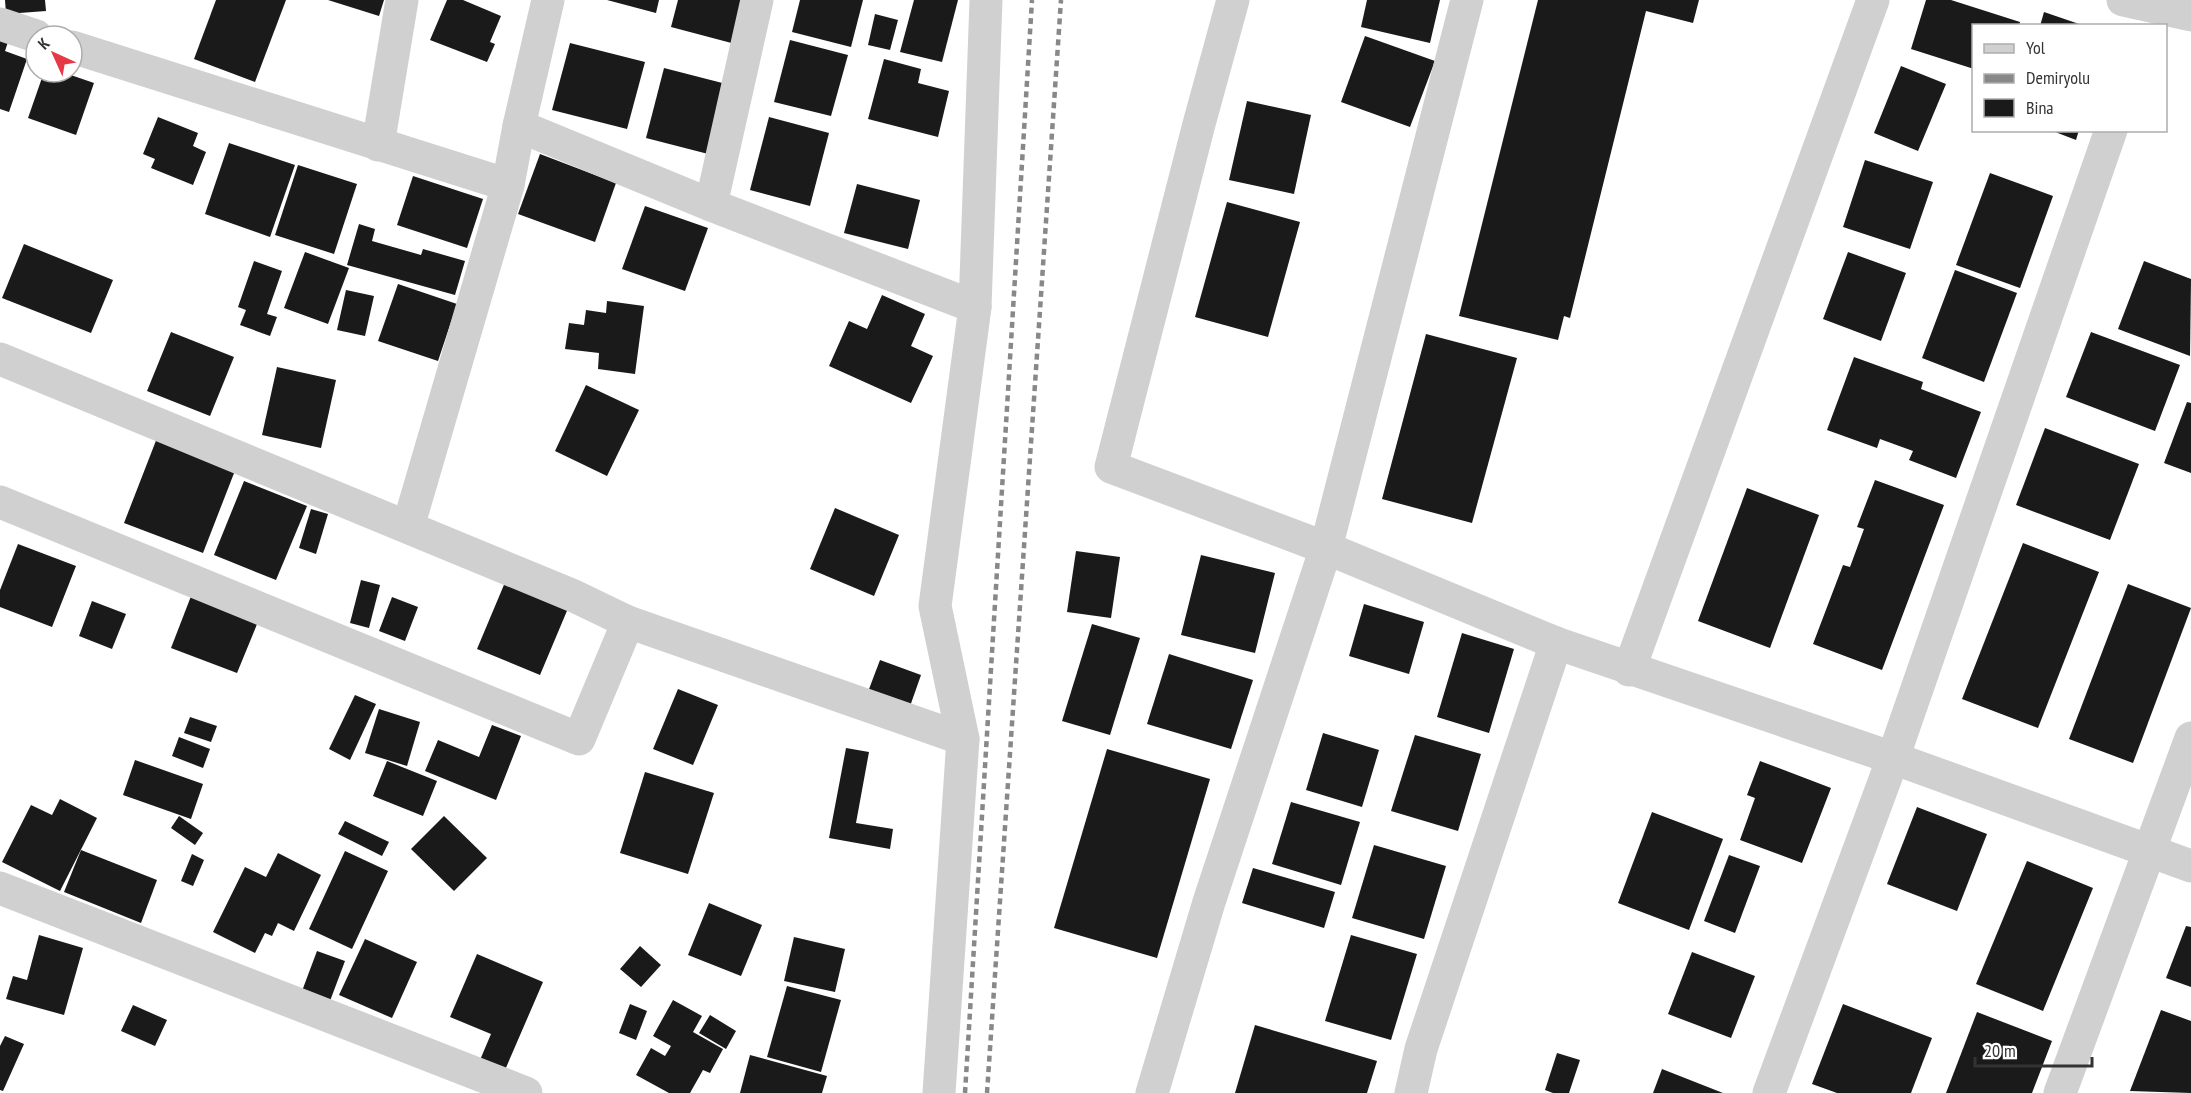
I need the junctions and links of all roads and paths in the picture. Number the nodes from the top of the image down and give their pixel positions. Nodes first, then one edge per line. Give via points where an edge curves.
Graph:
1 (402, 0) edge
2 (548, 0) edge
3 (757, 0) edge
4 (986, 0) edge
5 (1233, 0) edge
6 (1467, 0) edge
7 (1873, 0) edge
8 (2142, 11) edge
9 (2191, 15) edge
10 (0, 24) edge
11 (24, 32) edge
12 (84, 51) edge
13 (519, 126) junction
14 (2110, 132) edge
15 (378, 146) junction
16 (508, 185) junction
17 (711, 205) junction
18 (975, 308) junction
19 (0, 359) edge
20 (0, 502) edge
21 (408, 527) junction
22 (1326, 548) junction
23 (628, 622) junction
24 (1556, 643) junction
25 (1629, 670) junction
26 (2191, 738) edge
27 (963, 739) junction
28 (1893, 758) junction
29 (2150, 850) junction
30 (2191, 866) edge
31 (0, 888) edge
32 (526, 1093) edge
33 (939, 1093) edge
34 (1152, 1093) edge
35 (1411, 1093) edge
36 (1769, 1093) edge
37 (2060, 1093) edge

1 - 15 street
2 - 13 street
3 - 17 street
4 - 18 street
5 - 22 street via 1111,467
6 - 22 street
7 - 25 street
8 - 9 street
10 - 11 street
12 - 15 street
13 - 16 street
13 - 17 street
14 - 28 street
15 - 16 street
16 - 21 street
17 - 18 street
18 - 27 street via 935,606
19 - 21 street
20 - 23 street via 579,739
21 - 23 street
22 - 24 street
22 - 34 street via 1209,902
23 - 27 street
24 - 25 street
24 - 35 street via 1421,1049
25 - 28 street
26 - 29 street
27 - 33 street
28 - 29 street
28 - 36 street
29 - 30 street
29 - 37 street
31 - 32 street

